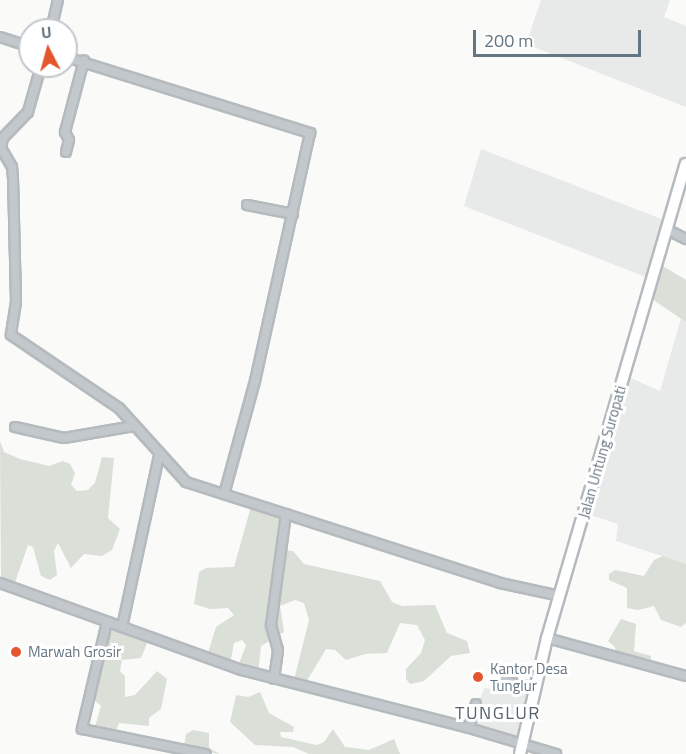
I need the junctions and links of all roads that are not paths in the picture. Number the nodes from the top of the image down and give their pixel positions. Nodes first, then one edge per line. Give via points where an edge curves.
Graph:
1 (58, 0) edge
2 (54, 18) edge
3 (0, 37) edge
4 (18, 43) edge
5 (78, 59) edge
6 (84, 60) junction
7 (38, 78) edge
8 (66, 152) dead end
9 (686, 164) edge
10 (247, 205) dead end
11 (293, 214) junction
12 (666, 229) junction
13 (686, 238) edge
14 (134, 426) junction
15 (15, 427) dead end
16 (159, 456) junction
17 (224, 494) junction
18 (286, 514) junction
19 (0, 583) edge
20 (560, 597) junction
21 (107, 621) junction
22 (122, 627) junction
23 (547, 638) junction
24 (686, 676) edge
25 (274, 680) junction
26 (500, 680) dead end
27 (534, 688) junction
28 (476, 704) dead end
29 (469, 728) junction
30 (522, 742) junction
31 (205, 754) edge
32 (520, 754) edge
33 (556, 754) edge

1 - 2 street
3 - 4 street
5 - 6 street
6 - 8 street via 65,132 69,140
6 - 11 street via 309,133
7 - 14 street via 28,112 3,138 1,148 12,167 13,178 16,302 9,332 97,390
9 - 12 main road, Jalan Untung Suropati
10 - 11 street
11 - 17 street
12 - 13 street
12 - 20 main road, Jalan Untung Suropati
14 - 15 street via 64,438
14 - 16 street
16 - 17 street via 186,482
16 - 22 street
17 - 18 street
18 - 20 street via 500,583
18 - 25 street via 271,625 278,650
19 - 21 street
20 - 23 main road, Jalan Untung Suropati
21 - 22 street
21 - 31 street via 82,729
22 - 25 street
23 - 24 street
23 - 27 main road, Jalan Untung Suropati
25 - 29 street
26 - 27 street
27 - 30 main road, Jalan Untung Suropati
28 - 29 street
29 - 30 street
30 - 32 main road, Jalan Untung Suropati
30 - 33 street

